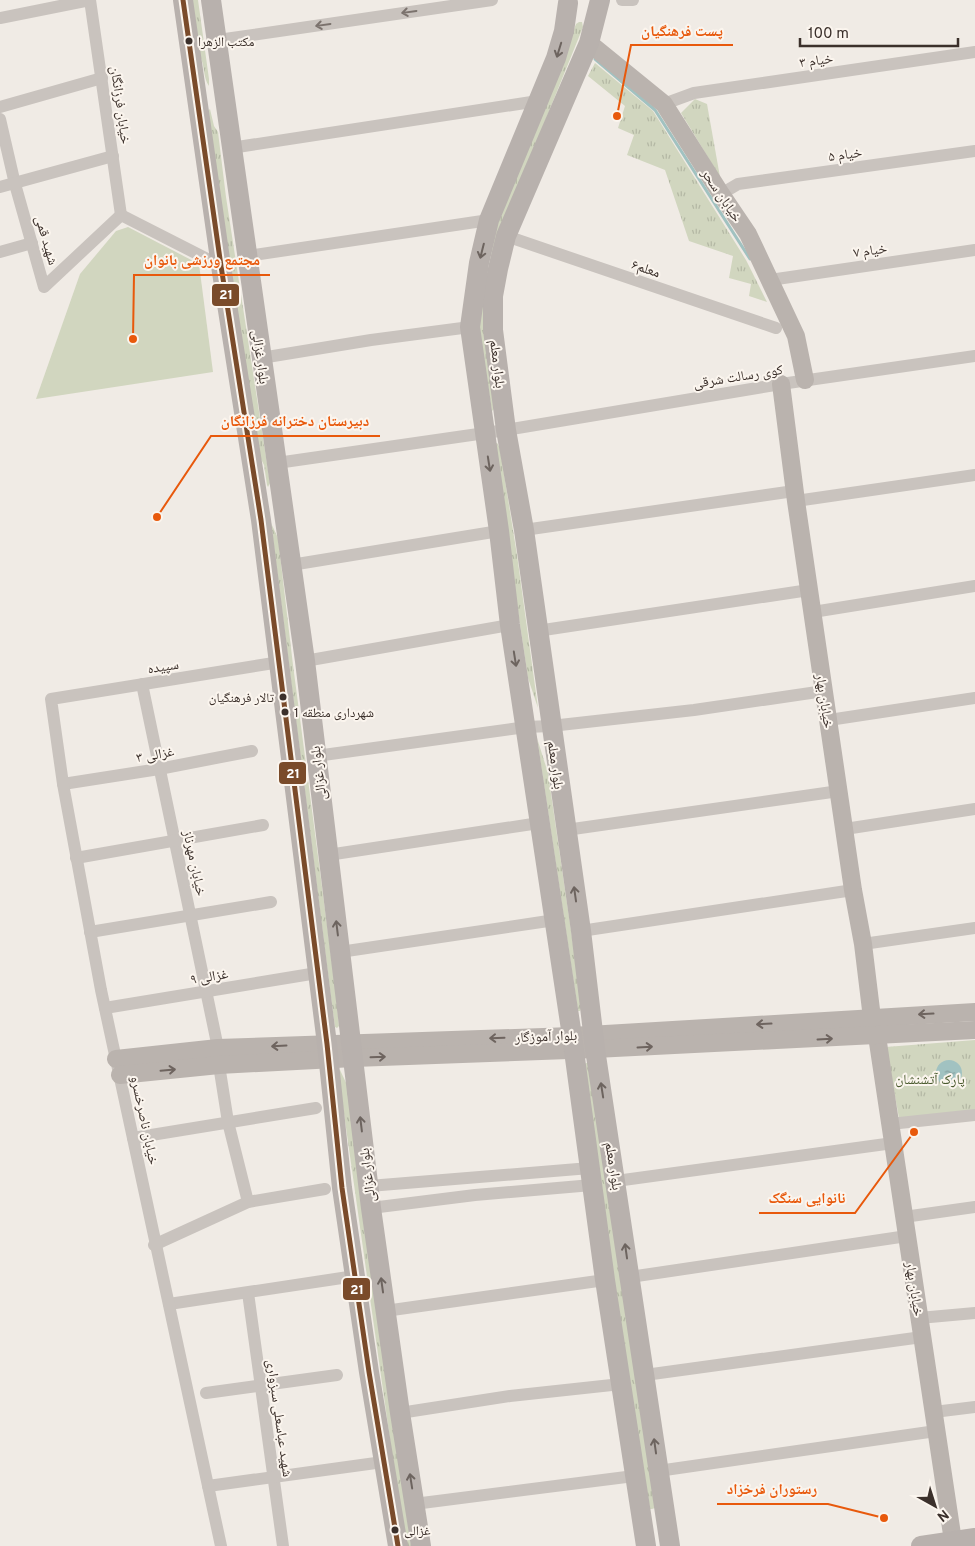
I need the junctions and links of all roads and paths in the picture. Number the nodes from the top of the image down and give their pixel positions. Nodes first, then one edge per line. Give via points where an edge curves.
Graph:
1 (90, 0) edge
2 (183, 0) edge
3 (211, 0) edge
4 (492, 0) edge
5 (600, 0) edge
6 (622, 0) edge
7 (633, 0) edge
8 (566, 1) edge
9 (0, 18) edge
10 (218, 40) junction
11 (589, 43) junction
12 (975, 52) edge
13 (102, 78) junction
14 (224, 94) junction
15 (197, 98) junction
16 (538, 101) junction
17 (664, 104) junction
18 (0, 107) edge
19 (0, 126) edge
20 (231, 148) junction
21 (975, 151) edge
22 (113, 156) junction
23 (15, 184) junction
24 (0, 187) edge
25 (720, 194) junction
26 (121, 215) junction
27 (489, 220) junction
28 (506, 236) junction
29 (32, 243) junction
30 (975, 250) edge
31 (0, 252) edge
32 (247, 256) junction
33 (221, 266) junction
34 (770, 280) junction
35 (470, 327) junction
36 (776, 328) dead end
37 (975, 356) edge
38 (262, 358) junction
39 (805, 380) junction
40 (781, 384) junction
41 (506, 430) junction
42 (484, 433) junction
43 (277, 463) junction
44 (975, 475) edge
45 (795, 496) junction
46 (282, 504) junction
47 (259, 507) junction
48 (524, 530) junction
49 (499, 531) junction
50 (291, 565) junction
51 (975, 586) edge
52 (809, 590) junction
53 (813, 612) junction
54 (510, 625) junction
55 (537, 631) junction
56 (305, 661) junction
57 (280, 662) junction
58 (142, 684) junction
59 (824, 691) junction
60 (51, 699) joint
61 (969, 699) edge
62 (828, 720) junction
63 (551, 726) junction
64 (526, 727) junction
65 (252, 751) dead end
66 (316, 756) junction
67 (160, 769) junction
68 (63, 784) junction
69 (839, 791) junction
70 (975, 809) edge
71 (539, 823) junction
72 (263, 825) dead end
73 (845, 829) junction
74 (566, 830) junction
75 (175, 842) junction
76 (328, 855) junction
77 (76, 858) junction
78 (853, 890) junction
79 (271, 902) dead end
80 (191, 916) junction
81 (555, 920) junction
82 (975, 928) edge
83 (581, 931) junction
84 (90, 932) junction
85 (863, 944) junction
86 (340, 952) junction
87 (317, 973) junction
88 (206, 992) junction
89 (105, 1008) junction
90 (975, 1012) edge
91 (872, 1018) junction
92 (975, 1030) edge
93 (877, 1036) junction
94 (595, 1042) junction
95 (573, 1043) junction
96 (353, 1050) junction
97 (328, 1051) junction
98 (218, 1057) junction
99 (118, 1067) junction
100 (316, 1108) dead end
101 (975, 1115) edge
102 (228, 1122) junction
103 (890, 1124) junction
104 (133, 1138) junction
105 (893, 1143) junction
106 (591, 1177) junction
107 (616, 1182) junction
108 (369, 1186) junction
109 (325, 1189) dead end
110 (248, 1202) junction
111 (975, 1207) edge
112 (372, 1208) junction
113 (904, 1217) junction
114 (907, 1236) junction
115 (155, 1245) junction
116 (355, 1276) junction
117 (630, 1277) junction
118 (605, 1280) junction
119 (248, 1293) junction
120 (169, 1304) junction
121 (386, 1311) junction
122 (975, 1313) edge
123 (920, 1318) junction
124 (922, 1337) junction
125 (337, 1375) dead end
126 (644, 1375) junction
127 (621, 1384) junction
128 (261, 1386) junction
129 (206, 1393) dead end
130 (975, 1407) edge
131 (934, 1412) junction
132 (400, 1413) junction
133 (936, 1431) junction
134 (383, 1462) junction
135 (658, 1471) junction
136 (634, 1476) junction
137 (274, 1477) junction
138 (208, 1486) junction
139 (414, 1504) junction
140 (665, 1512) junction
141 (640, 1514) junction
142 (975, 1538) edge
143 (953, 1541) junction
144 (221, 1546) edge
145 (283, 1546) edge
146 (398, 1546) edge
147 (421, 1546) edge
148 (646, 1546) edge
149 (670, 1546) edge
150 (921, 1546) edge

1 - 9 street
1 - 13 street, خیابان فرزانگان
2 - 15 main road, بلوار غزالی
3 - 10 main road, بلوار غزالی
4 -> 10 street
5 - 8 main road via 585,6
5 - 11 main road, بلوار معلم
6 - 7 street
8 -> 16 main road, بلوار معلم via 564,31
10 - 14 main road, بلوار غزالی
11 - 17 main road, خیابان سحر
11 - 28 main road, بلوار معلم
12 - 17 street, خیام ۳ via 694,93
13 - 18 street
13 - 22 street, خیابان فرزانگان
14 - 15 main road
14 - 20 main road, بلوار غزالی
15 - 33 main road, بلوار غزالی
16 - 20 street
16 - 27 main road, بلوار معلم
17 - 25 main road, خیابان سحر
19 - 23 street, شهید قمی
20 - 32 main road, بلوار غزالی
21 - 25 street, خیام ۵ via 738,184
22 - 23 street
22 - 26 street, خیابان فرزانگان
23 - 24 street
23 - 29 street, شهید قمی
25 - 34 main road, خیابان سحر via 748,234
26 - 29 street, شهید قمی via 44,287
26 - 33 street
27 - 32 street
27 -> 35 main road, بلوار معلم via 478,264
28 - 36 street, معلم۶
28 - 41 main road, بلوار معلم via 493,296
29 - 31 street
30 - 34 street, خیام ۷
32 - 38 main road, بلوار غزالی
33 - 47 main road, بلوار غزالی
34 - 39 main road, خیابان سحر via 796,336
35 - 38 street
35 - 42 main road, بلوار معلم
37 - 39 street, کوی رسالت شرقی
38 - 43 main road, بلوار غزالی
39 - 40 street, کوی رسالت شرقی
40 - 41 street, کوی رسالت شرقی
40 - 45 main road, خیابان بهار
41 - 42 street, کوی رسالت شرقی
41 - 48 main road, بلوار معلم
42 - 43 street, کوی رسالت شرقی
42 -> 49 main road, بلوار معلم
43 - 46 main road, بلوار غزالی
44 - 45 street
45 - 48 street via 659,510
45 - 52 main road, خیابان بهار
46 - 47 main road
46 - 50 main road, بلوار غزالی
47 - 57 main road, بلوار غزالی
48 - 55 main road, بلوار معلم
49 - 50 street
49 - 54 main road, بلوار معلم
50 - 56 main road, بلوار غزالی
51 - 53 street
52 - 53 main road, خیابان بهار
52 - 55 street
53 - 59 main road, خیابان بهار
54 - 56 street
54 -> 64 main road, بلوار معلم
55 - 63 main road, بلوار معلم
56 - 66 main road, بلوار غزالی
57 - 58 street, سپیده
57 - 87 main road, بلوار غزالی
58 - 60 street, سپیده
58 - 67 street, خیابان مهرناز
59 - 62 main road, خیابان بهار
59 - 63 street
60 - 68 street, خیابان ناصرخسرو
61 - 62 street
62 - 69 main road, خیابان بهار
63 - 64 street
63 - 74 main road, بلوار معلم
64 - 66 street
64 - 71 main road, بلوار معلم
65 - 67 street, غزالی ۳
66 - 76 main road, بلوار غزالی
67 - 68 street, غزالی ۳
67 - 75 street, خیابان مهرناز
68 - 77 street, خیابان ناصرخسرو
69 - 73 main road, خیابان بهار
69 - 74 street
70 - 73 street
71 - 76 street
71 - 81 main road, بلوار معلم
72 - 75 street
73 - 78 main road, خیابان بهار
83 -> 74 main road, بلوار معلم
75 - 77 street
75 - 80 street, خیابان مهرناز
86 -> 76 main road, بلوار غزالی
77 - 84 street, خیابان ناصرخسرو
78 - 83 street
78 - 85 main road, خیابان بهار
79 - 80 street
80 - 84 street
80 - 88 street, خیابان مهرناز
81 - 86 street
81 - 95 main road, بلوار معلم
82 - 85 street
83 - 94 main road, بلوار معلم
84 - 89 street, خیابان ناصرخسرو
85 - 91 main road, خیابان بهار
86 - 96 main road, بلوار غزالی
87 - 88 street, غزالی ۹
87 - 97 main road, بلوار غزالی
88 - 89 street, غزالی ۹
88 - 98 street, خیابان مهرناز
89 - 99 street, خیابان ناصرخسرو
90 -> 91 main road, بلوار آموزگار
91 -> 94 main road, بلوار آموزگار
92 - 93 main road, بلوار آموزگار
94 -> 93 main road, بلوار آموزگار
93 - 103 main road, خیابان بهار
94 - 95 main road, بلوار آموزگار
107 -> 94 main road, بلوار معلم
95 - 96 main road, بلوار آموزگار
95 - 106 main road, بلوار معلم
96 - 97 main road, بلوار آموزگار
108 -> 96 main road, بلوار غزالی
97 - 98 main road, بلوار آموزگار
97 - 116 main road, بلوار غزالی
98 - 99 main road, بلوار آموزگار
98 - 102 street, خیابان مهرناز
99 - 104 street, خیابان ناصرخسرو
100 - 102 street
101 - 103 street
102 - 104 street
102 - 110 street, خیابان مهرناز
103 - 105 main road, خیابان بهار
104 - 115 street, خیابان ناصرخسرو
105 - 107 street
105 - 113 main road, خیابان بهار
106 - 108 street via 474,1178
106 - 112 street
106 - 118 main road, بلوار معلم
117 -> 107 main road, بلوار معلم
108 - 112 main road, بلوار غزالی
109 - 110 street
110 - 115 street
111 - 113 street
121 -> 112 main road, بلوار غزالی
113 - 114 main road, خیابان بهار
114 - 117 street
114 - 123 main road, خیابان بهار
115 - 120 street, خیابان ناصرخسرو
116 - 119 street
116 - 134 main road, بلوار غزالی
117 - 126 main road, بلوار معلم
118 - 121 street
118 - 127 main road, بلوار معلم
119 - 120 street
119 - 128 street, شهید عباسعلی سبزواری
120 - 138 street, خیابان ناصرخسرو
121 - 132 main road, بلوار غزالی
122 - 123 street
123 - 124 main road, خیابان بهار
124 - 126 street
124 - 131 main road, خیابان بهار
125 - 128 street
135 -> 126 main road, بلوار معلم
127 - 132 street via 510,1396
127 - 136 main road, بلوار معلم
128 - 129 street
128 - 137 street, شهید عباسعلی سبزواری
130 - 131 street
131 - 133 main road, خیابان بهار
139 -> 132 main road, بلوار غزالی
133 - 135 street
133 - 143 main road, خیابان بهار
134 - 137 street
134 - 146 main road, بلوار غزالی
135 - 140 main road, بلوار معلم
136 - 139 street
136 - 141 main road, بلوار معلم
137 - 138 street
137 - 145 street, شهید عباسعلی سبزواری
138 - 144 street, خیابان ناصرخسرو
139 - 147 main road, بلوار غزالی
140 - 141 main road
140 - 149 main road, بلوار معلم
141 - 148 main road, بلوار معلم
142 - 143 main road
143 - 150 main road

